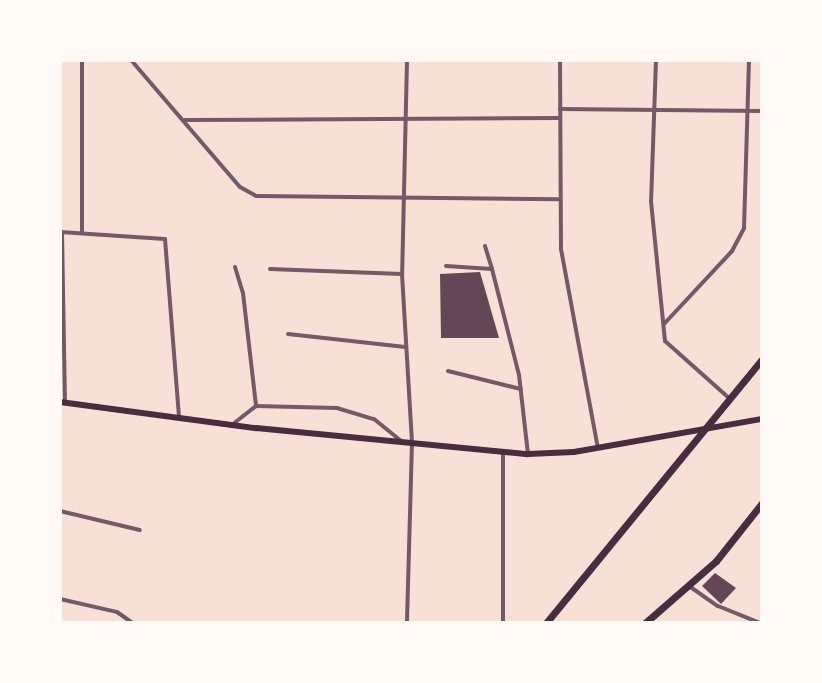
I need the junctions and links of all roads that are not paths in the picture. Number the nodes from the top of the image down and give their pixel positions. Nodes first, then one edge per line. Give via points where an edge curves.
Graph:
1 (82, 60) edge
2 (131, 60) edge
3 (407, 60) edge
4 (560, 60) edge
5 (656, 60) edge
6 (749, 60) edge
7 (560, 109) junction
8 (651, 110) junction
9 (747, 111) junction
10 (762, 111) edge
11 (560, 118) junction
12 (185, 120) junction
13 (406, 122) junction
14 (404, 196) junction
15 (558, 199) junction
16 (61, 232) edge
17 (82, 232) junction
18 (485, 246) dead end
19 (446, 266) dead end
20 (235, 267) dead end
21 (270, 269) dead end
22 (492, 269) junction
23 (402, 274) junction
24 (664, 324) junction
25 (288, 334) dead end
26 (406, 347) junction
27 (762, 359) edge
28 (448, 371) dead end
29 (521, 389) junction
30 (729, 398) junction
31 (62, 402) edge
32 (256, 406) junction
33 (179, 418) junction
34 (762, 419) edge
35 (233, 424) junction
36 (704, 427) junction
37 (401, 441) junction
38 (412, 442) junction
39 (598, 448) junction
40 (503, 452) junction
41 (528, 454) junction
42 (761, 505) edge
43 (60, 511) edge
44 (140, 530) dead end
45 (689, 586) junction
46 (60, 599) edge
47 (133, 623) edge
48 (407, 623) edge
49 (503, 623) edge
50 (546, 623) edge
51 (645, 623) edge
52 (760, 623) edge

1 - 17 street
2 - 12 street
3 - 13 street
4 - 7 street
5 - 8 street
6 - 9 street
7 - 8 street
7 - 11 street
8 - 9 street
8 - 24 street via 653,235
9 - 10 street
9 - 24 street via 744,228 732,251
11 - 13 street
11 - 15 street
12 - 13 street
12 - 14 street via 247,193
13 - 14 street
14 - 15 street
14 - 23 street
15 - 39 street via 561,249
16 - 17 street
16 - 31 street
17 - 33 street via 165,239
18 - 22 street
19 - 22 street
20 - 32 street via 243,293
21 - 23 street
22 - 29 street
23 - 26 street
24 - 30 street via 669,350
25 - 26 street
26 - 38 street
27 - 30 main road
28 - 29 street
29 - 41 street
30 - 36 main road
31 - 33 main road
32 - 35 street
32 - 37 street via 361,413
33 - 35 main road
34 - 36 main road
35 - 37 main road
36 - 39 main road
36 - 50 main road
37 - 38 main road
38 - 40 main road
38 - 48 street
39 - 41 main road
40 - 41 main road
40 - 49 street
42 - 45 main road via 732,544
43 - 44 street
45 - 51 main road
45 - 52 street via 718,606
46 - 47 street via 117,612

